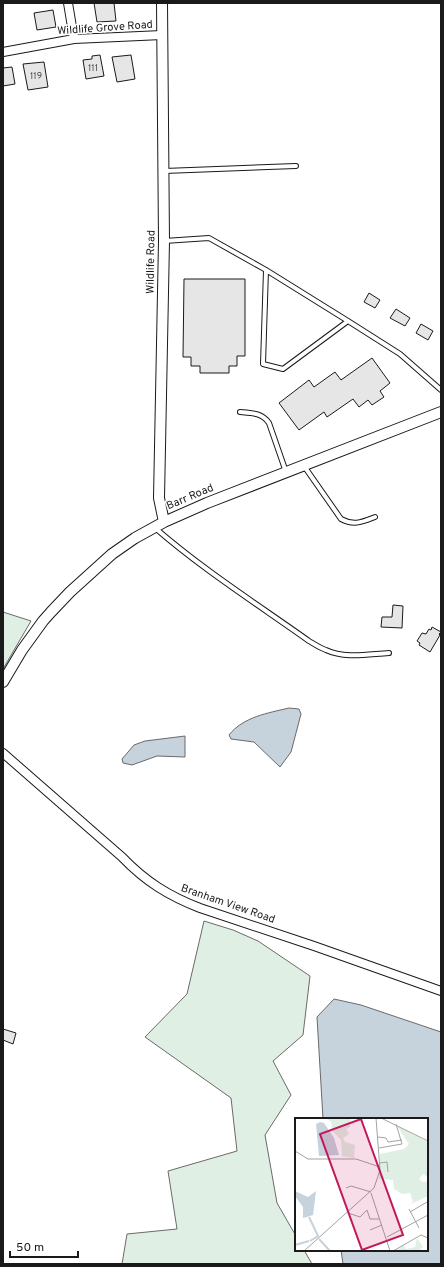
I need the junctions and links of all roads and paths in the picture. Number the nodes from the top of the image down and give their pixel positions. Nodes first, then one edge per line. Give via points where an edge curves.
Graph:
1 (68, 3) edge
2 (162, 3) edge
3 (162, 35) junction
4 (74, 40) junction
5 (3, 52) edge
6 (296, 166) dead end
7 (164, 171) junction
8 (164, 241) junction
9 (266, 270) junction
10 (348, 321) junction
11 (441, 390) edge
12 (240, 412) dead end
13 (441, 412) edge
14 (304, 466) junction
15 (286, 473) junction
16 (375, 517) dead end
17 (164, 522) junction
18 (153, 527) junction
19 (389, 653) dead end
20 (3, 682) edge
21 (3, 753) edge
22 (441, 991) edge

1 - 4 street
2 - 3 street, Wildlife Road
3 - 4 street, Wildlife Grove Road
3 - 7 street, Wildlife Road
4 - 5 street, Wildlife Grove Road
6 - 7 lane
7 - 8 street, Wildlife Road
8 - 9 lane via 209,238
8 - 17 street, Wildlife Road via 159,498
9 - 10 lane
9 - 10 lane via 263,364 283,369
10 - 11 lane via 400,354
12 - 15 lane via 257,414 269,423
13 - 14 street, Barr Road
14 - 15 street, Barr Road
14 - 16 lane via 341,519 358,524
15 - 17 street, Barr Road
17 - 18 street, Barr Road
18 - 19 lane via 217,576 326,651 353,655
18 - 20 street, Barr Road via 112,554 70,592 43,621
21 - 22 street, Branham View Road via 136,871 166,893 183,902

